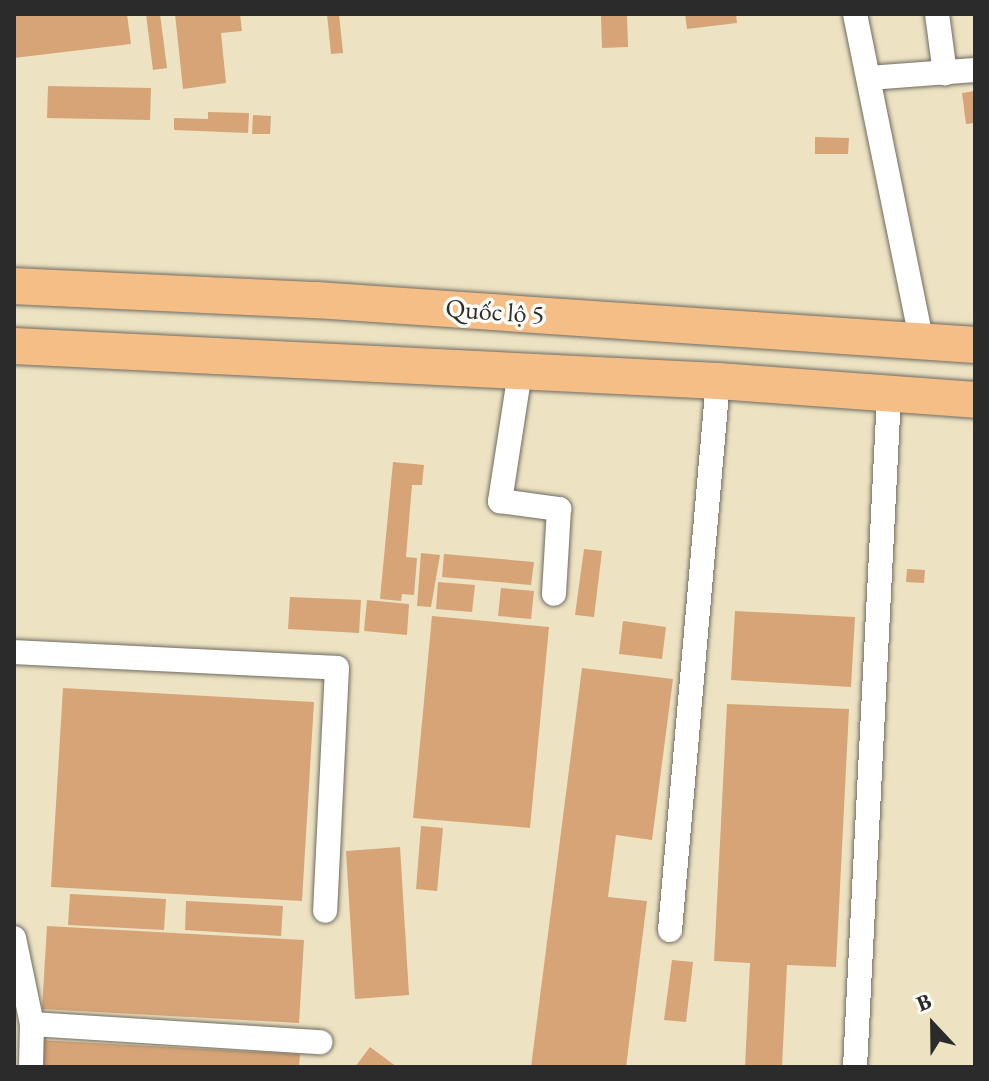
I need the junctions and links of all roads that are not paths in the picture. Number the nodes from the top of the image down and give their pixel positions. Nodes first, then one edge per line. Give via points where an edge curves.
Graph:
1 (855, 14) edge
2 (937, 14) edge
3 (975, 70) edge
4 (945, 73) junction
5 (869, 78) junction
6 (14, 286) edge
7 (922, 342) junction
8 (975, 345) edge
9 (14, 346) edge
10 (520, 372) junction
11 (718, 381) junction
12 (889, 395) junction
13 (975, 400) edge
14 (554, 594) dead end
15 (14, 652) edge
16 (325, 911) dead end
17 (670, 930) dead end
18 (14, 938) edge
19 (32, 1024) junction
20 (320, 1042) dead end
21 (31, 1067) edge
22 (855, 1067) edge

1 - 5 lane
2 - 4 lane
3 - 4 lane
4 - 5 lane
5 - 7 lane
6 - 7 highway, Quốc lộ 5 via 316,300
7 - 8 highway, Quốc lộ 5
9 - 10 highway
10 - 11 highway
10 - 14 lane via 500,501 559,509
11 - 12 highway
11 - 17 lane
12 - 13 highway
12 - 22 lane
15 - 16 lane via 337,668
18 - 19 lane
19 - 20 lane
19 - 21 lane

